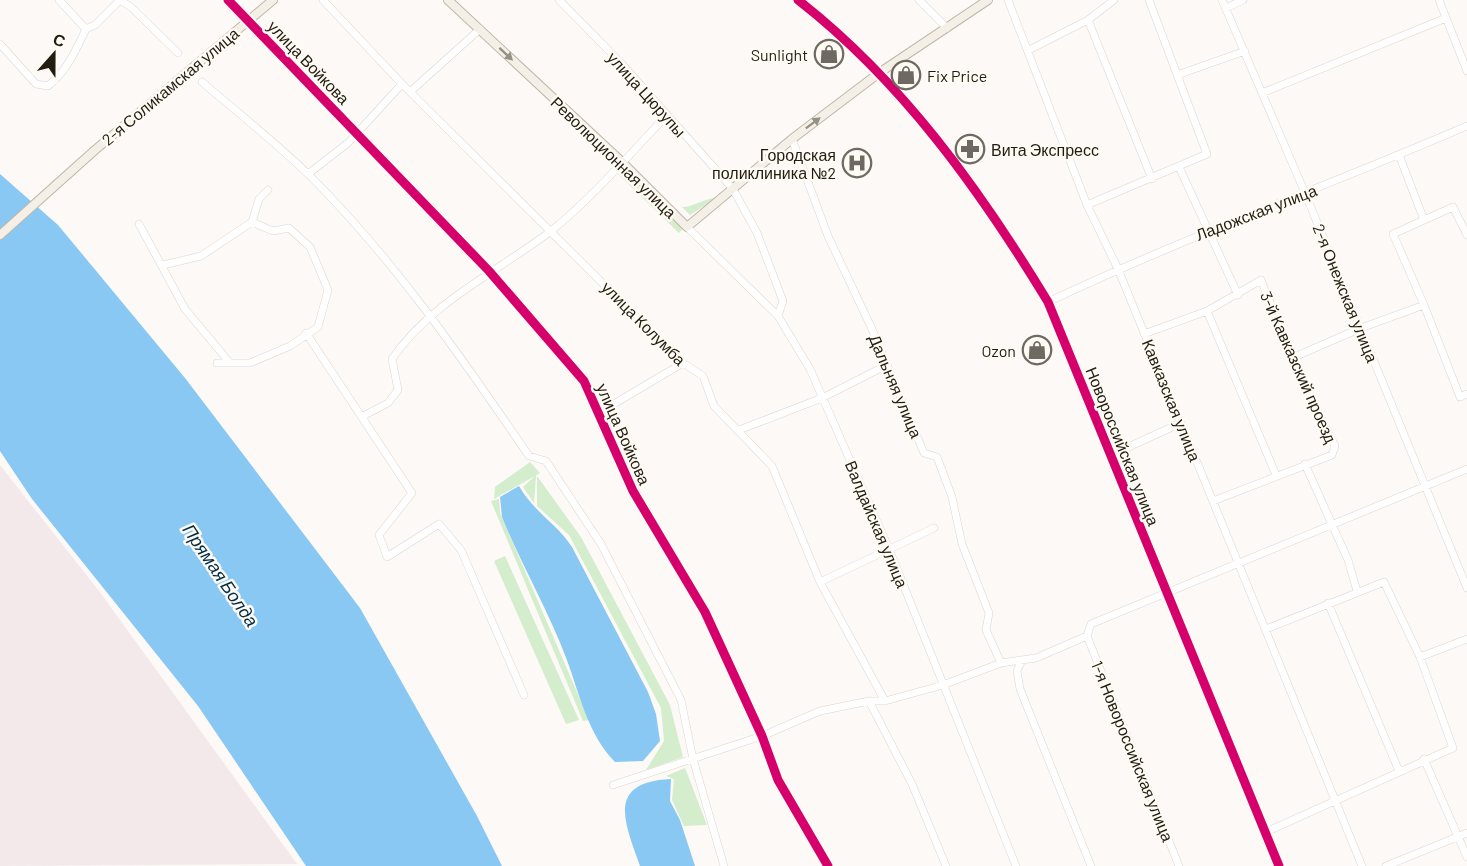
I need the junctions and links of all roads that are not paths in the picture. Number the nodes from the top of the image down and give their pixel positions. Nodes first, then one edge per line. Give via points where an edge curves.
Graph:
1 (59, 0) edge
2 (120, 0) edge
3 (228, 0) edge
4 (273, 0) edge
5 (323, 0) edge
6 (448, 0) edge
7 (559, 0) edge
8 (798, 0) edge
9 (919, 0) edge
10 (988, 0) edge
11 (1008, 0) edge
12 (1114, 0) edge
13 (1149, 0) edge
14 (1222, 0) edge
15 (1243, 0) edge
16 (1438, 0) edge
17 (1226, 8) junction
18 (1446, 18) junction
19 (248, 20) junction
20 (1088, 20) junction
21 (947, 28) junction
22 (86, 29) junction
23 (480, 29) junction
24 (0, 44) edge
25 (1029, 50) junction
26 (1245, 51) junction
27 (178, 52) dead end
28 (1467, 71) edge
29 (879, 73) junction
30 (1177, 75) junction
31 (202, 82) dead end
32 (402, 84) junction
33 (411, 91) junction
34 (1262, 93) junction
35 (667, 115) junction
36 (1467, 126) edge
37 (355, 132) junction
38 (792, 139) junction
39 (1399, 155) junction
40 (622, 162) junction
41 (1179, 167) junction
42 (308, 174) junction
43 (1152, 179) junction
44 (733, 189) junction
45 (268, 190) dead end
46 (1305, 193) junction
47 (1087, 205) junction
48 (1424, 220) junction
49 (252, 222) junction
50 (139, 224) dead end
51 (687, 227) junction
52 (1209, 229) junction
53 (551, 230) junction
54 (0, 235) edge
55 (1467, 235) edge
56 (163, 266) junction
57 (1118, 269) junction
58 (489, 271) junction
59 (1238, 295) junction
60 (1048, 302) junction
61 (1425, 305) junction
62 (1207, 311) junction
63 (431, 316) junction
64 (778, 316) junction
65 (1361, 328) junction
66 (306, 333) junction
67 (1144, 334) junction
68 (1292, 358) junction
69 (217, 363) dead end
70 (230, 363) junction
71 (683, 363) junction
72 (887, 365) junction
73 (1467, 394) edge
74 (822, 398) junction
75 (597, 414) junction
76 (363, 416) junction
77 (1181, 423) junction
78 (739, 430) junction
79 (1111, 455) junction
80 (1305, 464) junction
81 (1467, 469) edge
82 (1276, 475) junction
83 (1426, 487) junction
84 (1213, 501) junction
85 (1331, 526) junction
86 (934, 528) dead end
87 (889, 549) junction
88 (1238, 562) junction
89 (820, 582) junction
90 (1467, 588) edge
91 (1357, 591) junction
92 (1166, 592) junction
93 (1328, 603) junction
94 (1266, 629) junction
95 (1087, 636) junction
96 (1467, 639) edge
97 (1420, 657) junction
98 (1022, 660) junction
99 (1001, 663) junction
100 (943, 685) junction
101 (524, 695) dead end
102 (870, 701) junction
103 (885, 701) junction
104 (762, 736) junction
105 (693, 759) junction
106 (1424, 759) junction
107 (1399, 771) junction
108 (613, 785) dead end
109 (1336, 801) junction
110 (1266, 832) junction
111 (1467, 833) edge
112 (1458, 837) junction
113 (1467, 857) edge
114 (724, 866) edge
115 (828, 866) edge
116 (946, 866) edge
117 (1016, 866) edge
118 (1091, 866) edge
119 (1179, 866) edge
120 (1279, 866) edge
121 (1362, 866) edge
122 (1386, 866) edge

1 - 22 street
2 - 22 street via 95,26
2 - 27 street
3 - 19 street, улица Войкова
4 - 19 main road, 2-я Соликамская улица
5 - 32 street, улица Колумба
6 - 23 main road, Революционная улица
7 - 35 street, улица Цюрупы
8 - 29 street, Новороссийская улица
9 - 21 street
10 - 21 main road
11 - 25 street, Кавказская улица
12 - 20 street
13 - 30 street
14 - 17 street, 2-я Онежская улица
15 - 17 street
16 - 18 street
17 - 26 street, 2-я Онежская улица
18 - 28 street
18 - 34 street
19 - 37 street, улица Войкова
19 - 54 main road, 2-я Соликамская улица
20 - 25 street
20 - 43 street
21 - 29 main road
22 - 24 street via 71,60 48,86 36,84
23 - 33 street
23 -> 40 main road, Революционная улица
25 - 47 street, Кавказская улица
26 - 30 street
26 - 34 street, 2-я Онежская улица
38 -> 29 main road
29 - 60 street, Новороссийская улица via 953,159 1005,230
30 - 41 street via 1207,154
31 - 42 street
32 - 33 street, улица Колумба
32 - 37 street
33 - 53 street, улица Колумба
34 - 46 street, 2-я Онежская улица
35 - 40 street
35 - 44 street, улица Цюрупы
36 - 39 street, Ладожская улица
37 - 42 street via 348,143
37 - 58 street, улица Войкова
38 - 44 main road
38 - 72 street, Дальняя улица via 828,236
39 - 46 street, Ладожская улица
39 - 48 street
40 - 51 main road, Революционная улица
40 - 53 street
41 - 43 street
41 - 52 street
42 - 63 street
43 - 47 street
44 - 51 main road
44 - 64 street via 757,233 783,301
45 - 49 street via 259,199
46 - 52 street, Ладожская улица
46 - 65 street, 2-я Онежская улица
47 - 57 street, Кавказская улица
48 - 55 street via 1453,207
48 - 61 street via 1393,234
49 - 56 street via 201,256
49 - 66 street via 273,231 289,228 310,247 328,290 318,327
50 - 56 street
51 - 64 street, Революционная улица
52 - 57 street, Ладожская улица
52 - 59 street
53 - 58 street
53 - 71 street, улица Колумба
56 - 70 street via 185,309
57 - 60 street, Ладожская улица
57 - 67 street, Кавказская улица
58 - 63 street
58 - 75 street, улица Войкова via 584,381
59 - 62 street, 3-й Кавказский проезд
59 - 68 street, 3-й Кавказский проезд via 1261,280
60 - 79 street, Новороссийская улица
61 - 65 street
61 - 73 street via 1460,397
62 - 67 street, 3-й Кавказский проезд
62 - 82 street
63 - 76 street via 406,337 392,358 398,390 388,403
63 - 105 street via 529,456 546,461 601,544 681,700
64 - 74 street, Валдайская улица via 810,369
65 - 68 street
65 - 83 street, 2-я Онежская улица
66 - 70 street via 290,346 250,363
66 - 76 street
67 - 77 street, Кавказская улица
68 - 80 street, 3-й Кавказский проезд via 1335,446 1332,454
69 - 70 street
71 - 75 street
71 - 78 street, улица Колумба via 703,376 714,406
72 - 74 street
72 - 99 street, Дальняя улица via 924,453 937,458 952,497 962,544 989,613 986,630
74 - 78 street
74 - 87 street, Валдайская улица
75 - 104 street, улица Войкова via 633,491 705,612
76 - 101 street via 412,493 379,535 387,557 439,524 461,550
77 - 79 street
77 - 84 street, Кавказская улица
78 - 89 street, улица Колумба via 772,466
79 - 92 street, Новороссийская улица
80 - 82 street, 3-й Кавказский проезд
80 - 85 street
81 - 83 street
82 - 84 street, 3-й Кавказский проезд
83 - 85 street
83 - 90 street, 2-я Онежская улица
84 - 88 street, Кавказская улица
85 - 88 street
85 - 91 street via 1348,560
86 - 87 street
87 - 89 street
87 - 100 street, Валдайская улица
88 - 92 street
88 - 94 street, Кавказская улица
89 - 103 street, улица Колумба
91 - 93 street
91 - 97 street via 1384,582
92 - 95 street via 1091,624
92 - 110 street, Новороссийская улица
93 - 94 street
93 - 107 street
94 - 109 street, Кавказская улица
95 - 98 street
95 - 119 street, 1-я Новороссийская улица
96 - 97 street
97 - 106 street via 1453,748
98 - 99 street
98 - 118 street via 1017,672 1020,689
99 - 100 street
100 - 103 street
100 - 117 street, Валдайская улица
102 - 103 street
102 - 104 street via 820,711
102 - 116 street via 912,784
104 - 105 street
104 - 115 street, улица Войкова via 778,780
105 - 108 street
105 - 114 street
106 - 107 street
106 - 112 street
107 - 109 street
109 - 110 street
109 - 121 street, Кавказская улица
110 - 120 street, Новороссийская улица
111 - 112 street
112 - 113 street
112 - 122 street

